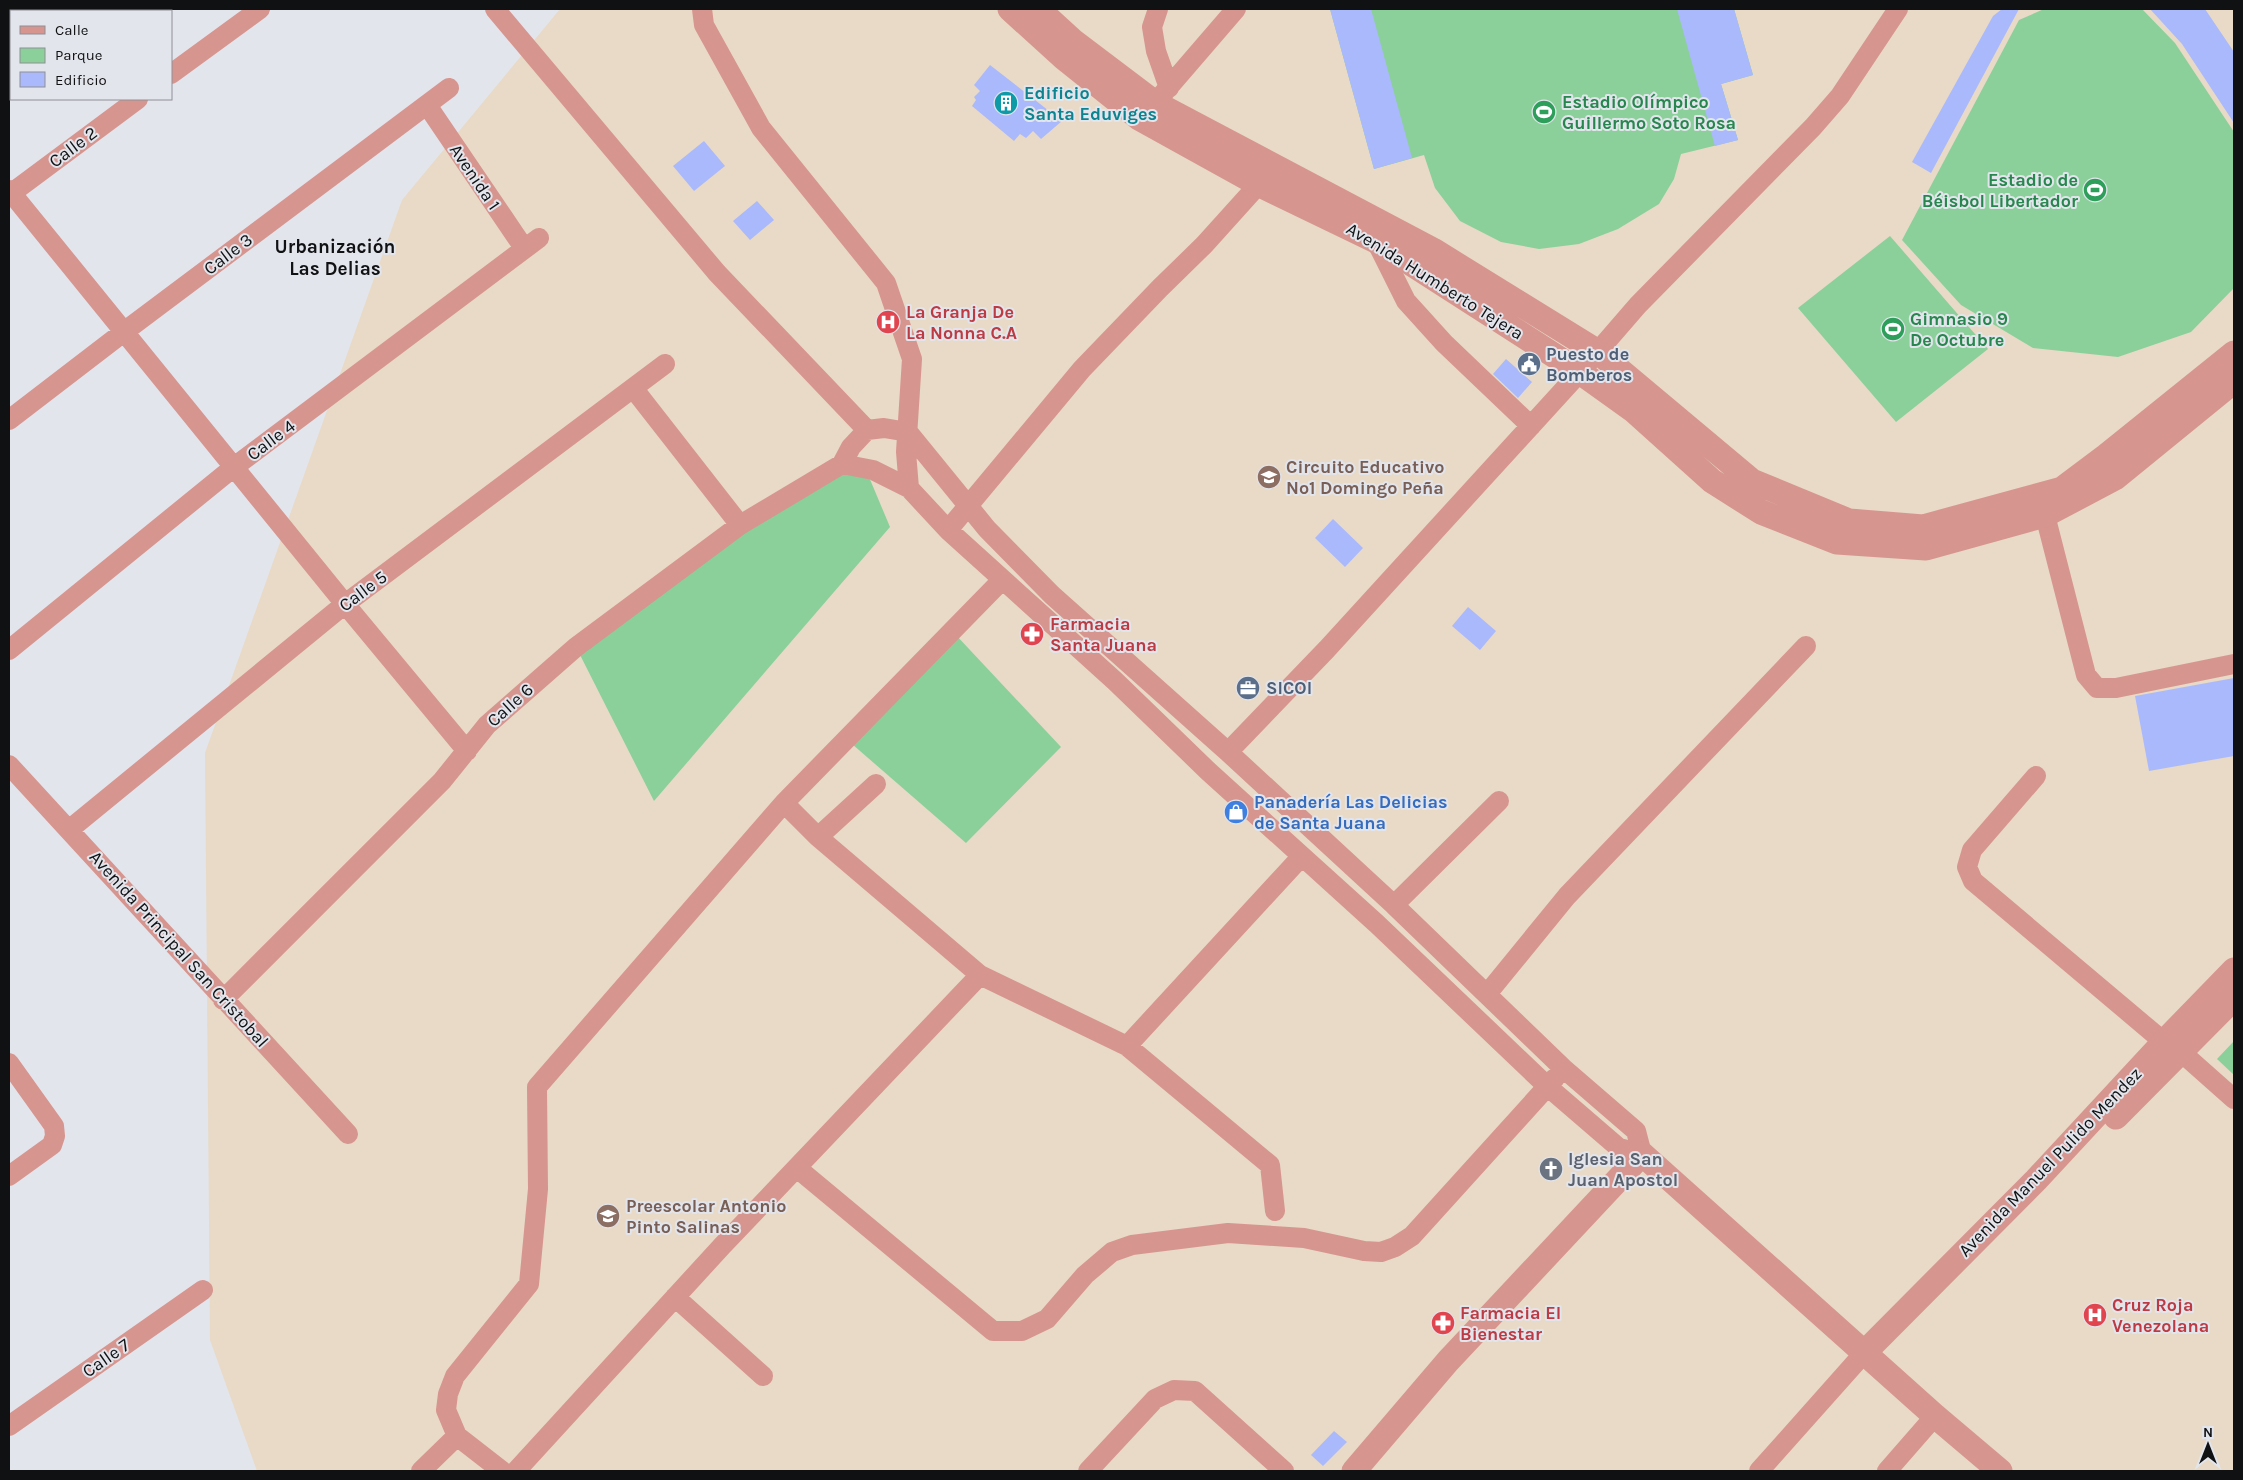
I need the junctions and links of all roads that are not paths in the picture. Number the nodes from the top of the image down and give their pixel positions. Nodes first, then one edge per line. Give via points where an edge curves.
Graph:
1 (260, 9) edge
2 (495, 9) edge
3 (702, 9) edge
4 (1010, 9) edge
5 (1038, 9) edge
6 (1158, 9) edge
7 (1236, 9) edge
8 (1898, 9) edge
9 (172, 73) edge
10 (449, 88) dead end
11 (1162, 96) junction
12 (137, 100) edge
13 (427, 105) junction
14 (1267, 176) junction
15 (10, 193) edge
16 (1376, 241) junction
17 (531, 243) joint
18 (125, 331) junction
19 (1598, 352) junction
20 (2234, 353) edge
21 (665, 364) dead end
22 (1580, 372) junction
23 (2234, 381) edge
24 (633, 388) junction
25 (9, 420) edge
26 (1530, 426) junction
27 (867, 430) junction
28 (908, 432) junction
29 (842, 464) junction
30 (234, 467) junction
31 (910, 488) junction
32 (968, 506) junction
33 (2045, 515) junction
34 (740, 525) junction
35 (948, 530) junction
36 (1002, 580) junction
37 (345, 604) junction
38 (1806, 646) dead end
39 (9, 650) edge
40 (2234, 664) edge
41 (467, 751) junction
42 (1228, 752) junction
43 (9, 765) edge
44 (2036, 776) dead end
45 (876, 784) dead end
46 (1499, 801) dead end
47 (784, 803) junction
48 (70, 829) junction
49 (818, 836) junction
50 (1302, 856) junction
51 (1394, 905) junction
52 (2234, 970) edge
53 (980, 974) junction
54 (1487, 994) junction
55 (2234, 998) edge
56 (224, 1000) junction
57 (1127, 1046) junction
58 (2172, 1047) junction
59 (9, 1063) edge
60 (1564, 1068) junction
61 (1547, 1086) junction
62 (2234, 1099) edge
63 (348, 1134) dead end
64 (1642, 1154) junction
65 (798, 1168) junction
66 (9, 1176) edge
67 (1275, 1211) dead end
68 (203, 1290) dead end
69 (675, 1297) junction
70 (1865, 1352) junction
71 (763, 1376) dead end
72 (1935, 1416) junction
73 (9, 1426) edge
74 (457, 1436) junction
75 (421, 1471) edge
76 (502, 1471) edge
77 (516, 1471) edge
78 (1088, 1471) edge
79 (1284, 1471) edge
80 (1354, 1471) edge
81 (1759, 1471) edge
82 (1887, 1471) edge
83 (2000, 1471) edge

1 - 9 street
2 - 27 street via 717,273
3 - 28 street via 704,25 761,128 886,283 912,360
4 - 14 street, Avenida Humberto Tejera via 1064,58 1139,118
5 - 11 street, Avenida Humberto Tejera via 1073,41
6 - 11 street via 1152,27
7 - 11 street
8 - 19 street via 1840,96 1813,127 1638,304
10 - 13 street, Calle 3
11 - 14 street, Avenida Humberto Tejera
12 - 15 street, Calle 2
13 - 17 street, Avenida 1
13 - 18 street, Calle 3
14 - 16 street, Avenida Humberto Tejera
14 - 19 street, Avenida Humberto Tejera via 1433,250
14 - 32 street via 1082,369
15 - 18 street
16 - 22 street, Avenida Humberto Tejera
16 - 26 street via 1406,301 1444,344
17 - 30 street, Calle 4
18 - 25 street, Calle 3
18 - 30 street
19 - 20 street, Avenida Humberto Tejera via 1752,481 1850,521 1923,527 2062,489
19 - 22 street
21 - 24 street, Calle 5
22 - 26 street
22 - 33 street, Avenida Humberto Tejera via 1633,410 1712,481 1761,512 1837,542 1926,548
23 - 33 street, Avenida Humberto Tejera via 2115,478
24 - 34 street
24 - 37 street, Calle 5
26 - 42 street via 1327,650
27 - 28 street via 884,428
27 - 29 street
28 - 31 street
28 - 32 street
29 - 31 street via 872,470
29 - 34 street, Calle 6
30 - 37 street
30 - 39 street, Calle 4
31 - 35 street
32 - 35 street
32 - 42 street via 1052,595
33 - 40 street via 2086,675 2097,688 2116,688
34 - 41 street, Calle 6 via 576,647 486,725
35 - 36 street
36 - 47 street
36 - 50 street
37 - 41 street
37 - 48 street, Calle 5
38 - 54 street via 1568,896
41 - 56 street, Calle 6 via 442,781
42 - 51 street
43 - 48 street, Avenida Principal San Cristobal
44 - 58 street via 1972,850 1967,867 1973,881
45 - 49 street
46 - 51 street
47 - 49 street
47 - 74 street via 538,1087 538,1189 529,1284 455,1376 446,1410
48 - 56 street, Avenida Principal San Cristobal
49 - 53 street
50 - 57 street
50 - 61 street
51 - 54 street
52 - 58 street, Avenida Manuel Pulido Mendez
53 - 57 street
53 - 65 street
54 - 60 street
55 - 58 street
56 - 63 street, Avenida Principal San Cristobal
57 - 67 street via 1270,1165
58 - 62 street
58 - 70 street, Avenida Manuel Pulido Mendez
59 - 66 street via 54,1126 55,1136 52,1145
60 - 61 street
60 - 64 street via 1636,1132
61 - 64 street via 1619,1148
61 - 65 street via 1412,1236 1395,1247 1381,1252 1364,1251 1304,1238 1228,1233 1132,1245 1112,1252 1085,1275 1047,1319 1022,1331 993,1331
64 - 70 street
64 - 80 street via 1448,1361
65 - 69 street
68 - 73 street, Calle 7
69 - 71 street
69 - 77 street
70 - 72 street
70 - 81 street
72 - 82 street
72 - 83 street
74 - 75 street
74 - 76 street
78 - 79 street via 1156,1399 1174,1390 1194,1391

